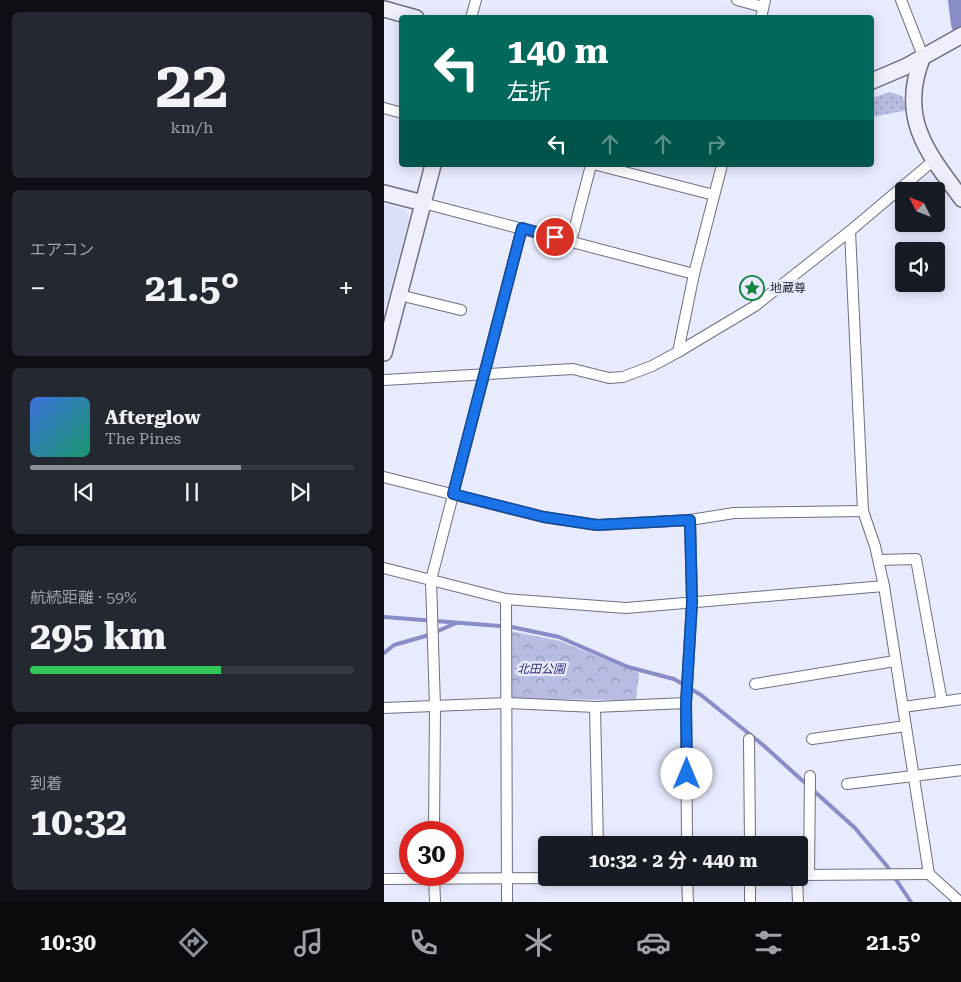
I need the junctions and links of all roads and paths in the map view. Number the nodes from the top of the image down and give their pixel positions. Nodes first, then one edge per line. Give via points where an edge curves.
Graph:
1 (476, 0) edge
2 (737, 0) edge
3 (901, 0) edge
4 (764, 3) edge
5 (384, 9) edge
6 (405, 15) edge
7 (472, 15) edge
8 (961, 35) edge
9 (923, 56) junction
10 (874, 80) edge
11 (384, 108) edge
12 (399, 112) edge
13 (933, 161) junction
14 (432, 167) edge
15 (590, 167) edge
16 (604, 167) edge
17 (721, 167) edge
18 (384, 193) edge
19 (714, 195) junction
20 (961, 199) edge
21 (423, 203) junction
22 (522, 228) junction
23 (850, 231) junction
24 (571, 242) junction
25 (694, 274) junction
26 (399, 295) junction
27 (461, 310) dead end
28 (678, 352) junction
29 (384, 353) edge
30 (485, 374) junction
31 (384, 380) edge
32 (384, 477) edge
33 (453, 494) junction
34 (863, 511) junction
35 (690, 520) junction
36 (879, 560) junction
37 (384, 568) edge
38 (431, 580) junction
39 (884, 586) junction
40 (506, 599) junction
41 (692, 602) junction
42 (895, 661) junction
43 (755, 684) dead end
44 (961, 699) edge
45 (942, 702) junction
46 (507, 703) junction
47 (686, 703) junction
48 (434, 707) junction
49 (596, 707) junction
50 (903, 707) junction
51 (384, 708) edge
52 (906, 726) junction
53 (749, 739) dead end
54 (812, 739) dead end
55 (961, 770) edge
56 (810, 776) dead end
57 (914, 777) junction
58 (847, 784) dead end
59 (434, 821) edge
60 (598, 836) edge
61 (687, 836) edge
62 (750, 836) edge
63 (805, 836) edge
64 (929, 874) junction
65 (808, 876) edge
66 (464, 877) edge
67 (399, 878) edge
68 (507, 878) junction
69 (538, 878) edge
70 (384, 879) edge
71 (434, 886) edge
72 (688, 886) edge
73 (750, 886) edge
74 (800, 886) edge
75 (435, 902) edge
76 (507, 902) edge
77 (688, 902) edge
78 (750, 902) edge
79 (798, 902) edge
80 (960, 902) edge

1 - 7 street
2 - 4 street
3 - 9 street
5 - 6 street
8 - 9 street
9 - 10 street
9 - 13 street via 916,73 913,107 922,140
11 - 12 street
13 - 20 street
13 - 23 street
14 - 21 street
15 - 24 street
16 - 19 street
17 - 19 street
18 - 21 street
19 - 25 street
21 - 22 street
21 - 26 street
22 - 24 street
22 - 30 street
23 - 28 street via 755,306
23 - 34 street
24 - 25 street
25 - 28 street
26 - 27 street
26 - 29 street
28 - 30 street via 623,377 609,378 572,369
30 - 31 street
30 - 33 street
32 - 33 street
33 - 35 street via 544,517 597,525
33 - 38 street
34 - 35 street via 734,513
34 - 36 street
35 - 41 street
36 - 39 street
36 - 45 street via 916,559
37 - 38 street
38 - 40 street
38 - 48 street
39 - 41 street
39 - 42 street
40 - 41 street via 626,608
40 - 46 street
41 - 47 street
42 - 43 street
42 - 50 street
44 - 45 street
45 - 50 street
46 - 48 street
46 - 49 street
46 - 68 street
47 - 49 street
47 - 61 street
48 - 51 street
48 - 59 street
49 - 60 street
50 - 52 street
52 - 54 street
52 - 57 street
53 - 62 street
55 - 57 street
56 - 63 street
57 - 58 street
57 - 64 street
64 - 65 street
64 - 80 street
66 - 68 street
67 - 70 street
68 - 69 street
68 - 76 street
71 - 75 street
72 - 77 street
73 - 78 street
74 - 79 street

